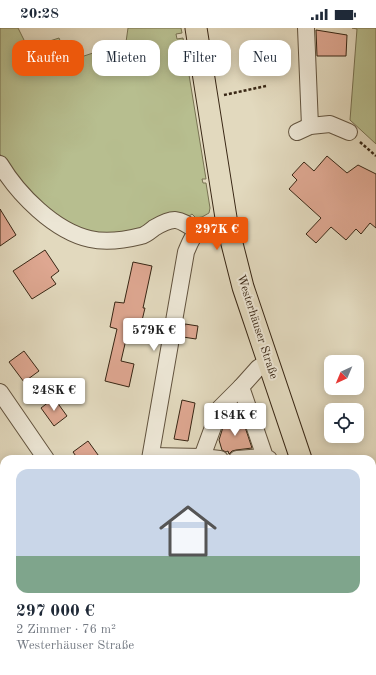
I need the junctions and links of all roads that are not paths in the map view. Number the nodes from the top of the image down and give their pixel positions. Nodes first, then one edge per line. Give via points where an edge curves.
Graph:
1 (196, 28) edge
2 (306, 28) edge
3 (349, 132) road end
4 (0, 164) edge
5 (227, 224) junction
6 (198, 232) junction
7 (268, 362) junction
8 (241, 387) junction
9 (0, 392) edge
10 (43, 455) edge
11 (151, 455) edge
12 (203, 455) edge
13 (266, 455) edge
14 (300, 455) edge

1 - 5 main road, Westerhäuser Straße
2 - 3 street via 304,129 330,124
4 - 6 street via 24,196 53,222 90,239 115,241 143,235 163,223 176,219
5 - 6 street
5 - 7 main road, Westerhäuser Straße via 243,287
6 - 11 street via 186,252
7 - 8 street via 258,368
7 - 14 main road, Westerhäuser Straße
8 - 12 street via 220,408
8 - 13 street
9 - 10 street

